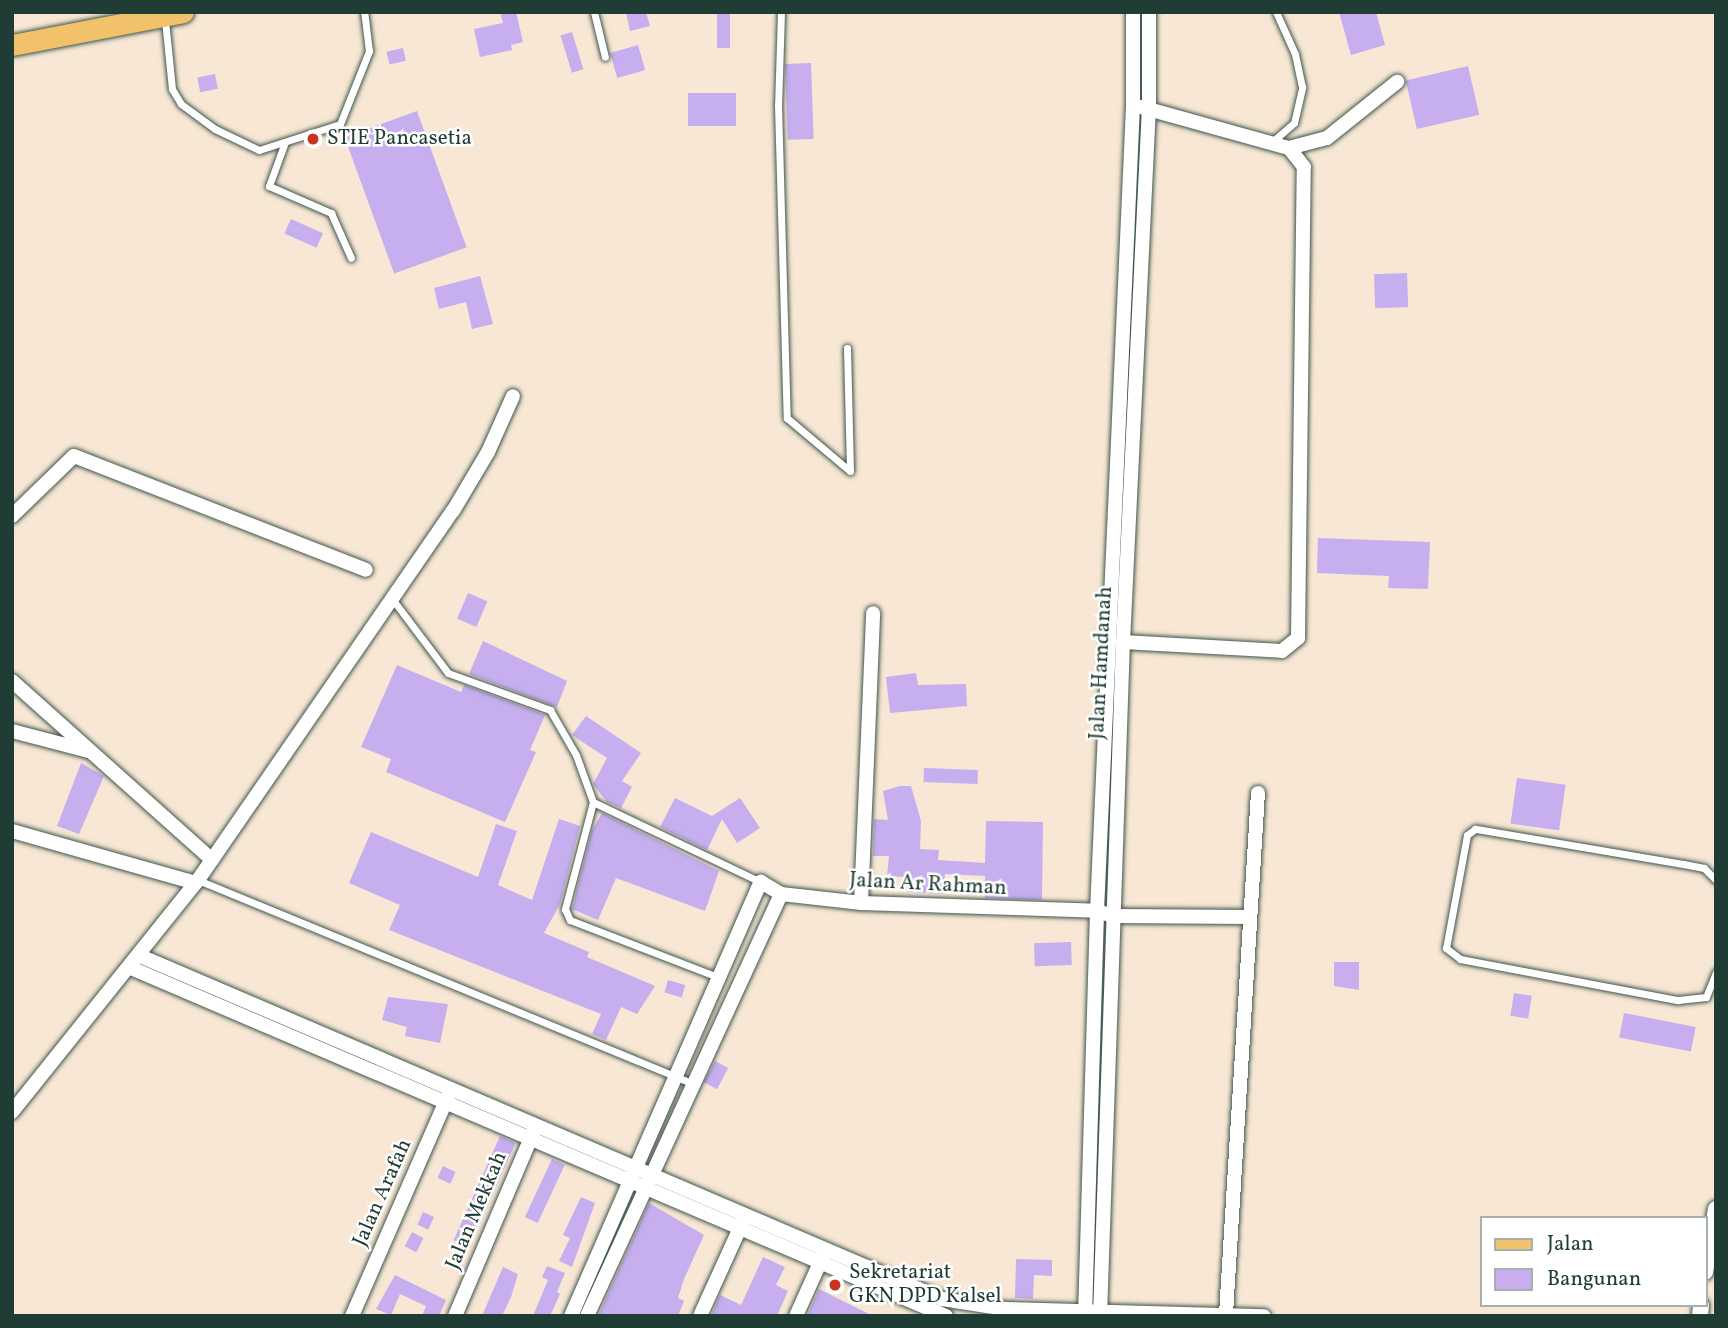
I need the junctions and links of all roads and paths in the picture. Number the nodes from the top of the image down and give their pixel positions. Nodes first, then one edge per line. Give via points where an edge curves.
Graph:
1 (363, 12) edge
2 (594, 12) edge
3 (781, 12) edge
4 (1133, 12) edge
5 (1149, 12) edge
6 (1276, 12) edge
7 (174, 14) edge
8 (12, 45) edge
9 (605, 57) dead end
10 (1397, 82) dead end
11 (1133, 107) junction
12 (1149, 107) junction
13 (285, 142) junction
14 (1272, 142) junction
15 (1289, 148) junction
16 (351, 258) dead end
17 (847, 348) dead end
18 (513, 396) dead end
19 (12, 516) edge
20 (366, 570) dead end
21 (393, 600) junction
22 (873, 613) dead end
23 (1123, 642) junction
24 (12, 681) edge
25 (12, 731) edge
26 (92, 752) junction
27 (1258, 793) dead end
28 (593, 803) junction
29 (12, 831) edge
30 (212, 860) junction
31 (1716, 880) edge
32 (197, 881) junction
33 (761, 882) junction
34 (781, 894) junction
35 (861, 903) junction
36 (1097, 911) junction
37 (1113, 916) junction
38 (1250, 917) junction
39 (141, 956) junction
40 (131, 968) junction
41 (1716, 972) edge
42 (718, 977) junction
43 (699, 1019) junction
44 (721, 1024) junction
45 (673, 1076) junction
46 (694, 1084) junction
47 (452, 1086) junction
48 (445, 1103) junction
49 (12, 1112) edge
50 (537, 1123) junction
51 (530, 1138) junction
52 (636, 1166) junction
53 (652, 1175) junction
54 (628, 1182) junction
55 (645, 1189) junction
56 (1716, 1209) edge
57 (746, 1214) junction
58 (739, 1229) junction
59 (825, 1250) junction
60 (1707, 1261) edge
61 (819, 1265) junction
62 (1085, 1313) edge
63 (1100, 1313) edge
64 (1226, 1314) edge
65 (352, 1316) edge
66 (455, 1316) edge
67 (571, 1316) edge
68 (587, 1316) edge
69 (700, 1316) edge
70 (796, 1316) edge
71 (946, 1316) edge
72 (1264, 1316) edge

1 - 13 lane via 369,51 340,124
2 - 9 lane
3 - 17 lane via 778,105 787,418 850,471
4 - 11 street, Jalan Hamdanah
5 - 12 street, Jalan Hamdanah
6 - 14 lane via 1295,54 1302,87 1293,123
7 - 8 main road
7 - 13 lane via 172,89 181,104 215,130 259,150
10 - 15 street via 1328,138
11 - 12 street
11 - 36 street, Jalan Hamdanah
12 - 14 street
12 - 23 street, Jalan Hamdanah
13 - 16 lane via 268,186 331,213
14 - 15 street
15 - 23 street via 1304,167 1298,638 1282,651
18 - 21 street via 488,452
19 - 20 street via 74,456
21 - 28 lane via 448,673 550,710 576,755
21 - 30 street
22 - 35 street
23 - 37 street, Jalan Hamdanah
24 - 26 street
25 - 26 street
26 - 30 street
27 - 38 street
28 - 33 lane
28 - 42 lane via 565,909 570,920
29 - 32 street
30 - 32 street
31 - 41 lane via 1703,868 1475,829 1467,835 1446,948 1460,959 1678,1000 1706,997
32 - 39 street
32 - 45 lane
33 - 34 street, Jalan Ar Rahman
33 - 42 street
34 - 35 street, Jalan Ar Rahman
34 - 44 street
35 - 36 street, Jalan Ar Rahman
36 - 37 street, Jalan Ar Rahman
36 - 62 street, Jalan Hamdanah
37 - 38 street, Jalan Ar Rahman
37 - 63 street, Jalan Hamdanah
38 - 64 street
39 - 40 street
39 - 47 street
40 - 48 street
40 - 49 street
42 - 43 street
43 - 44 street
43 - 45 street
44 - 46 street
45 - 46 lane
45 - 52 street
46 - 53 street
47 - 48 street, Jalan Arafah
47 - 50 street
48 - 51 street
48 - 65 street, Jalan Arafah
50 - 51 street, Jalan Mekkah
50 - 52 street
51 - 54 street
51 - 66 street, Jalan Mekkah
52 - 53 street
52 - 54 street
53 - 55 street
53 - 57 street
54 - 55 street
54 - 67 street
55 - 58 street
55 - 68 street
56 - 60 street
57 - 58 street
57 - 59 street
58 - 61 street
58 - 69 street
59 - 61 street
59 - 62 street via 942,1299 1006,1309
61 - 70 street
61 - 71 street
62 - 63 street
63 - 64 street
64 - 72 street

